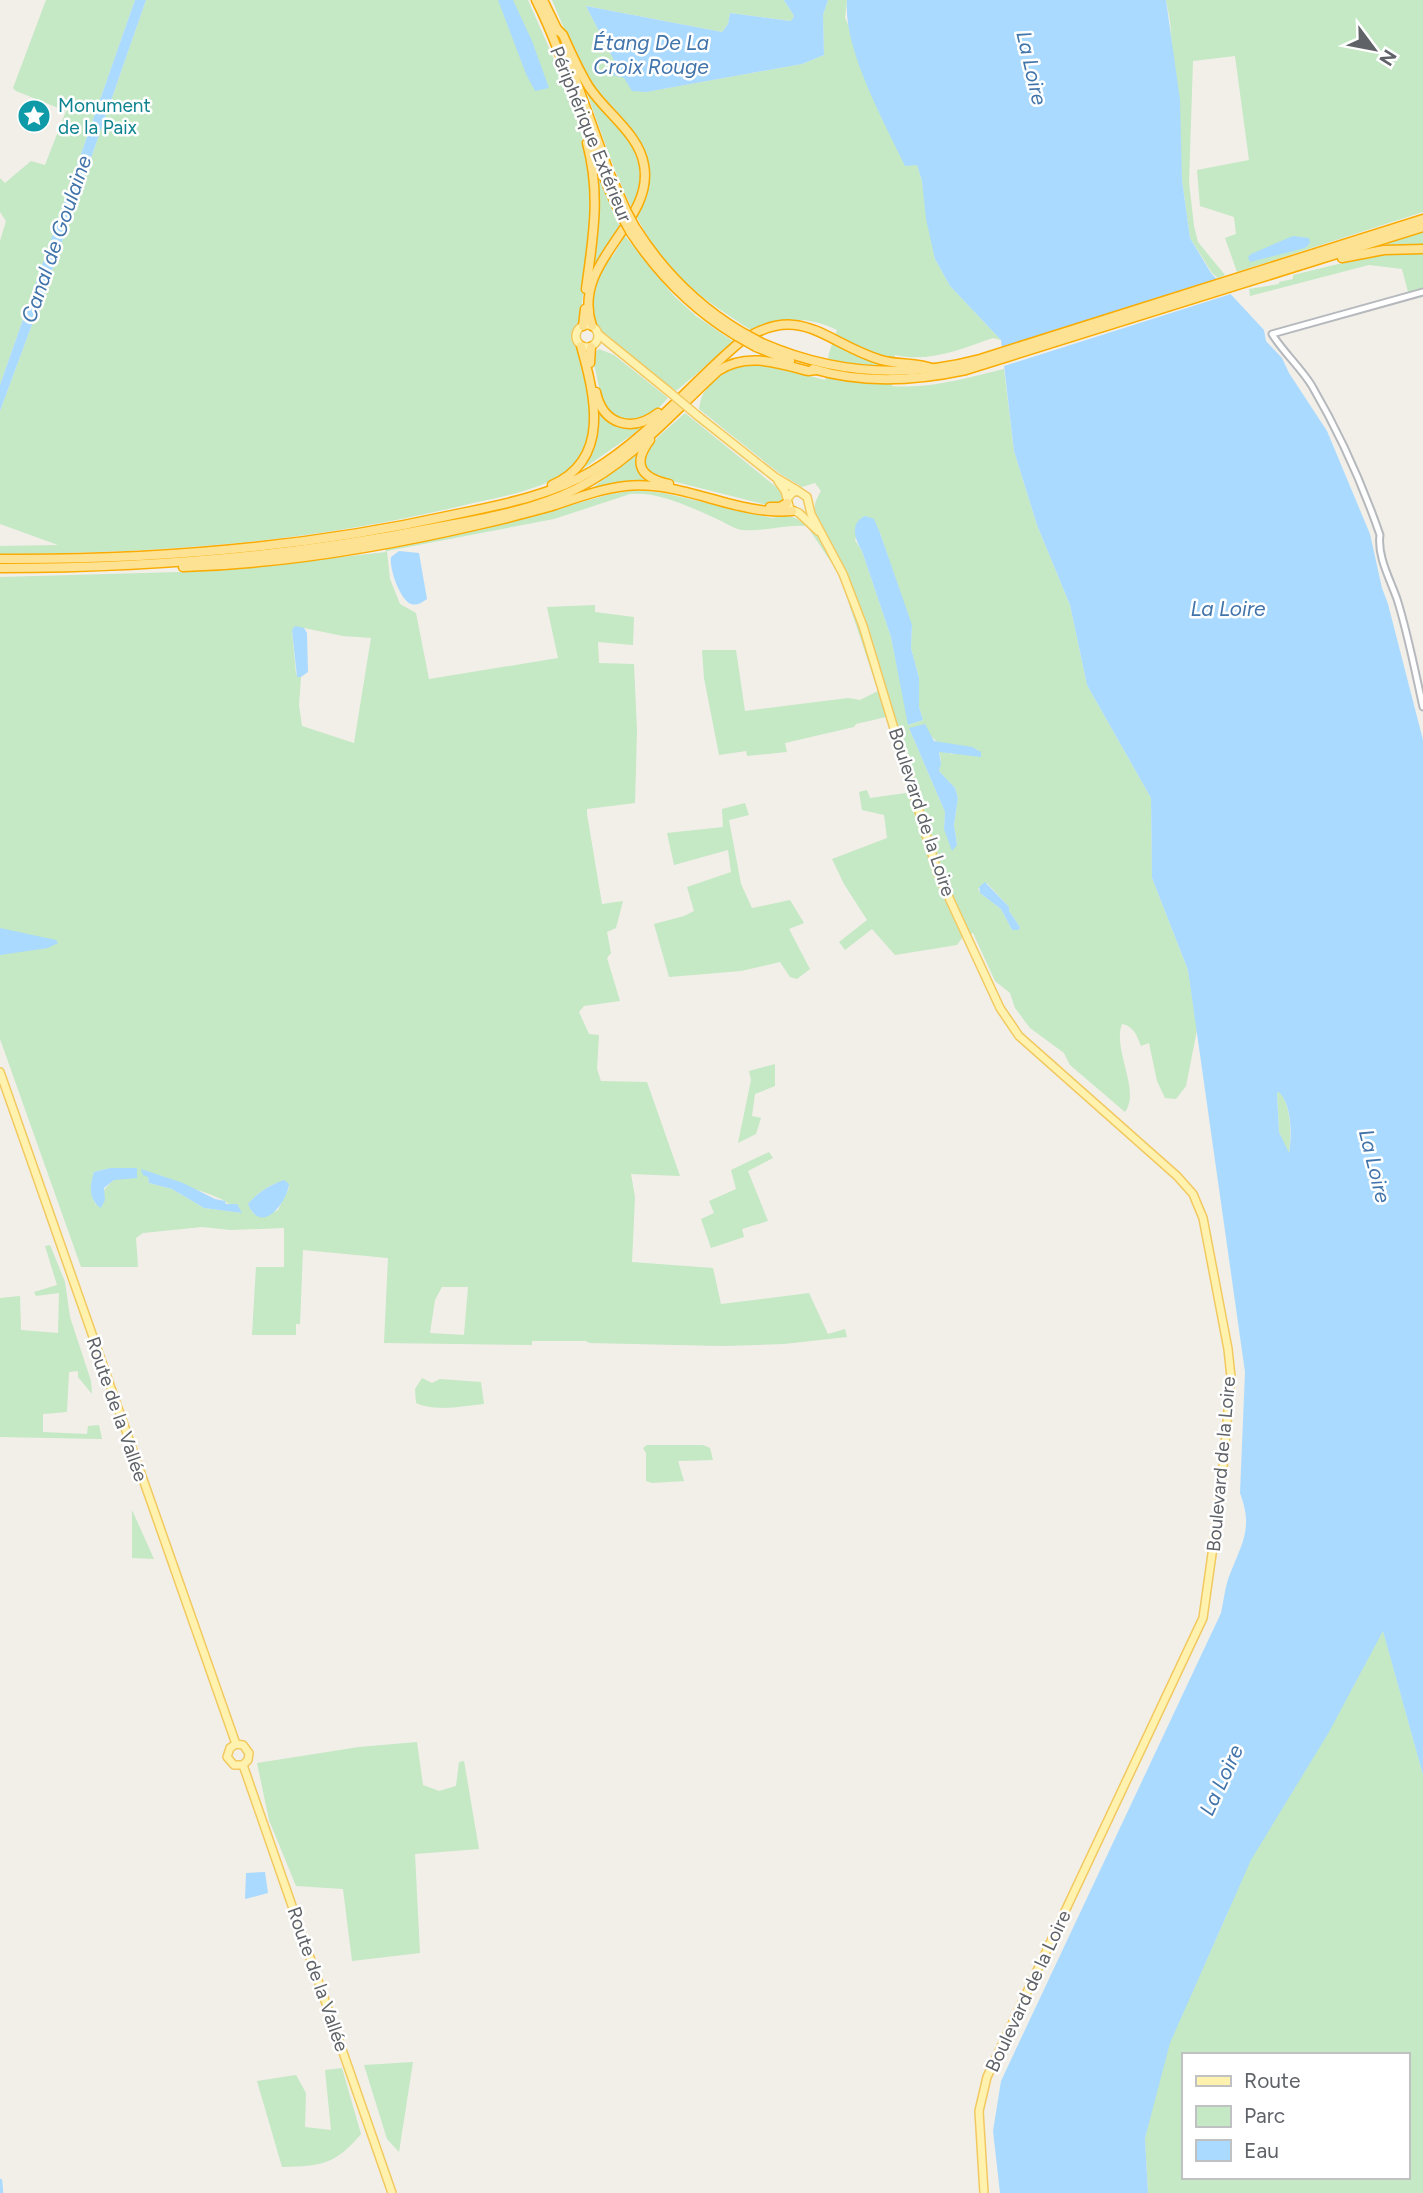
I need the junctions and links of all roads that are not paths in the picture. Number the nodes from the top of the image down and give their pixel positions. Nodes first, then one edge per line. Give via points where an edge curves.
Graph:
1 (536, 0) edge
2 (543, 0) edge
3 (557, 29) junction
4 (579, 107) junction
5 (624, 214) junction
6 (1423, 219) edge
7 (1423, 227) edge
8 (1404, 229) junction
9 (1423, 249) edge
10 (1292, 269) junction
11 (1245, 279) junction
12 (1423, 292) edge
13 (588, 326) junction
14 (592, 342) junction
15 (992, 359) junction
16 (805, 365) junction
17 (899, 372) junction
18 (688, 395) junction
19 (775, 477) junction
20 (798, 491) junction
21 (521, 499) junction
22 (787, 500) junction
23 (808, 505) junction
24 (796, 512) junction
25 (832, 551) junction
26 (0, 559) edge
27 (103, 566) junction
28 (0, 568) edge
29 (1423, 707) edge
30 (0, 1073) edge
31 (236, 1744) junction
32 (243, 1765) junction
33 (392, 2193) edge
34 (984, 2193) edge

1 - 4 highway, Périphérique Extérieur
2 - 3 highway
3 - 5 highway
3 - 13 highway via 591,90 637,145 645,168 639,202 594,277
4 - 5 highway, Périphérique Extérieur via 607,184
4 - 13 highway via 596,198
5 - 16 highway, Périphérique Extérieur, bridge via 650,260 701,312
6 - 8 highway
7 - 8 highway
8 - 10 highway
8 - 11 highway
9 - 10 highway via 1370,252
10 - 11 highway
11 - 15 highway
12 - 29 street via 1272,334 1312,386 1360,479 1380,535
13 - 14 main road
13 - 14 main road via 576,335 577,342
14 - 18 highway via 589,358 599,404 621,423 644,423
14 - 19 main road, bridge via 617,350
14 - 21 highway via 595,430 589,450 570,475
15 - 17 highway
15 - 17 highway, Périphérique Extérieur via 939,376
16 - 17 highway
16 - 17 highway, Périphérique Extérieur via 855,378
16 - 18 highway via 737,362
17 - 18 highway via 822,332 796,325 769,327 728,352
18 - 21 highway via 609,460 567,484
18 - 22 highway via 645,448 640,462 645,474 657,481 768,507 780,507
18 - 27 highway via 613,466 576,489 538,504 324,547
19 - 20 main road
19 - 22 main road
20 - 22 main road
20 - 23 main road via 806,494
21 - 26 highway via 388,528 272,545 155,555
22 - 24 main road
23 - 24 main road
23 - 25 main road, Boulevard de la Loire
24 - 25 main road, Boulevard de la Loire
24 - 27 highway via 770,512 662,488 631,486 471,527 353,550 223,566
25 - 34 main road, Boulevard de la Loire via 863,626 938,874 995,997 1019,1036 1193,1194 1207,1233 1230,1365 1227,1431 1203,1618 987,2077 979,2111
27 - 28 highway
30 - 31 main road, Route de la Vallée
31 - 32 main road via 249,1753
31 - 32 main road via 228,1758 234,1765
32 - 33 main road, Route de la Vallée

